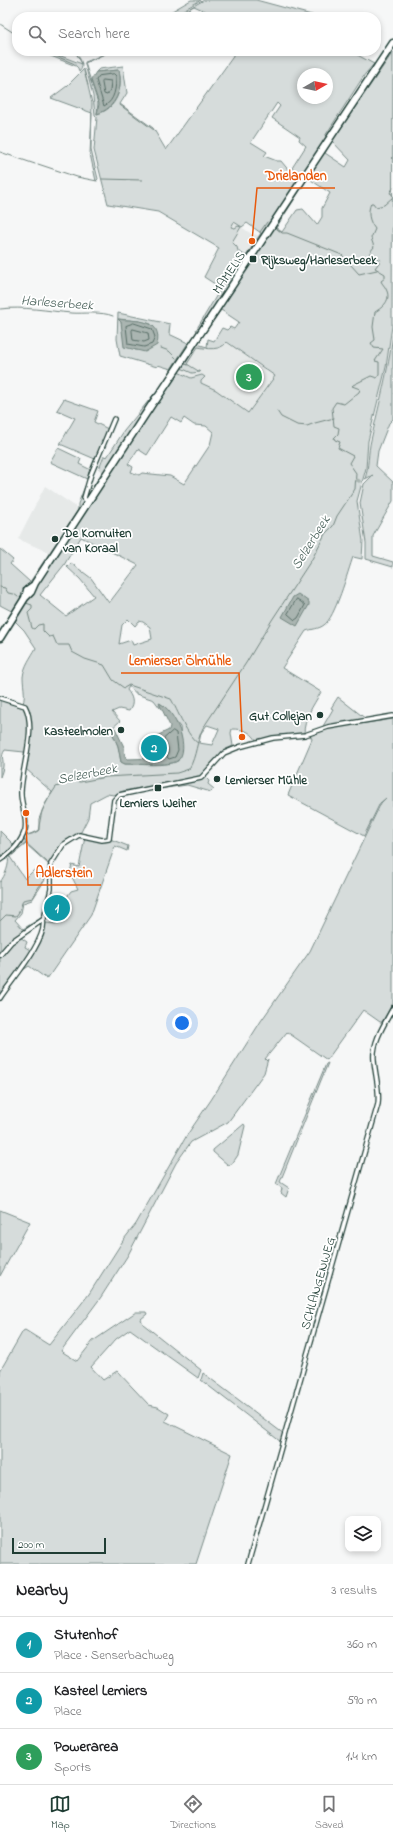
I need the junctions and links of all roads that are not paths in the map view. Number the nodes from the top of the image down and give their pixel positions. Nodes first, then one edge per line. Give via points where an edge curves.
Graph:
1 (393, 43) edge
2 (114, 419) dead end
3 (88, 503) junction
4 (1, 634) edge
5 (0, 698) edge
6 (393, 716) edge
7 (0, 860) edge
8 (43, 920) junction
9 (0, 955) edge
10 (0, 998) edge
11 (393, 1008) edge
12 (248, 1564) edge

1 - 3 main road, MAMELIS
2 - 3 street via 89,477 84,498
3 - 4 main road, MAMELIS
5 - 7 street via 25,706 29,727 21,788 26,822 15,848
6 - 8 street via 328,727 305,735 273,738 239,747 224,753 201,778 122,793 114,800 109,838 102,840 79,835 63,845 54,858 50,865 50,895
8 - 9 street via 11,942
8 - 10 street via 44,927 38,943
11 - 12 street, SCHLANGENWEG via 374,1051 379,1090 378,1104

